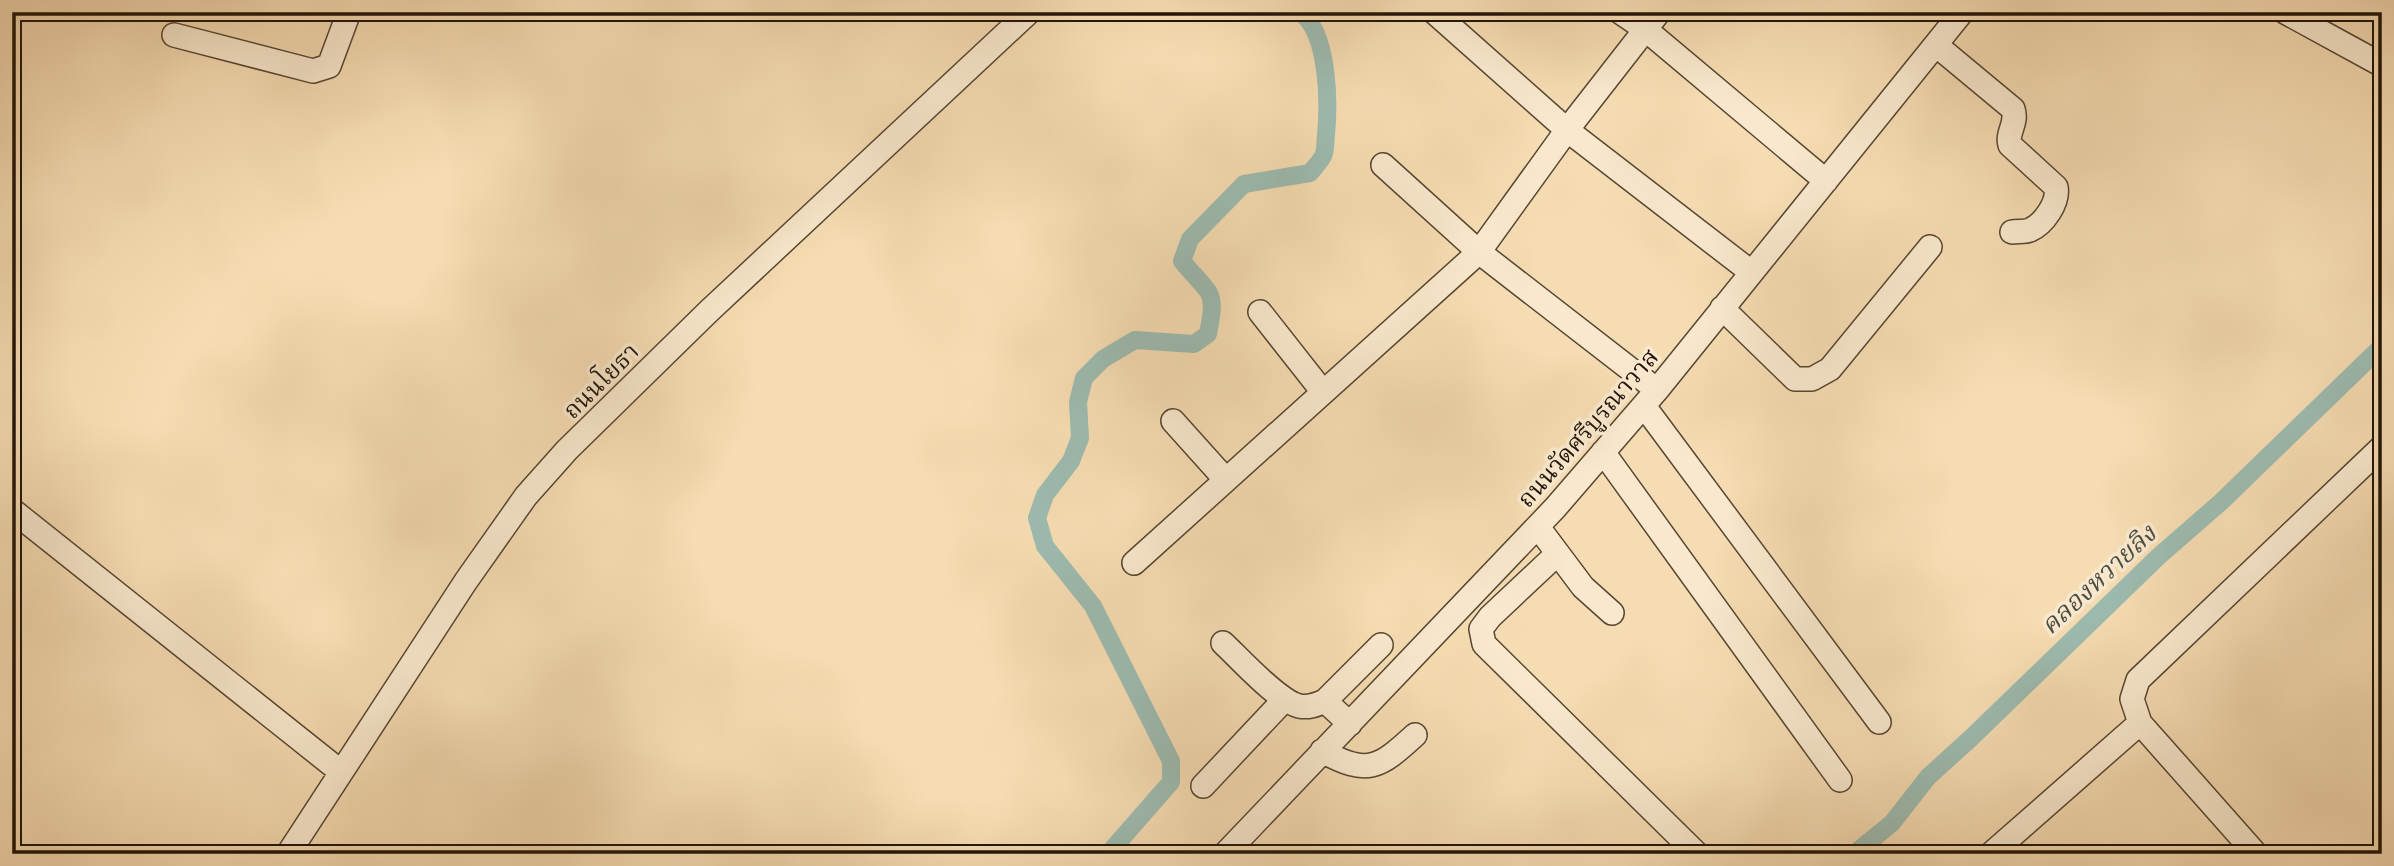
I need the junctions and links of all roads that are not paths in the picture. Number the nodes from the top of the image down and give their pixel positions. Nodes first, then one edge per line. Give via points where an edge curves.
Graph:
1 (349, 12) edge
2 (1028, 12) edge
3 (1434, 12) edge
4 (1620, 12) edge
5 (1962, 12) edge
6 (2285, 12) edge
7 (1652, 21) edge
8 (174, 35) dead end
9 (1936, 44) junction
10 (2382, 65) edge
11 (1567, 130) junction
12 (1383, 165) dead end
13 (1826, 181) junction
14 (2012, 232) dead end
15 (1930, 247) dead end
16 (1479, 252) junction
17 (1751, 272) junction
18 (1722, 307) junction
19 (1260, 312) dead end
20 (1323, 392) junction
21 (1650, 398) junction
22 (1173, 421) dead end
23 (2382, 447) edge
24 (1603, 452) junction
25 (1226, 480) junction
26 (12, 510) edge
27 (1538, 527) junction
28 (1557, 554) junction
29 (1134, 563) dead end
30 (1612, 613) dead end
31 (1223, 643) dead end
32 (1381, 645) dead end
33 (1284, 700) junction
34 (1325, 701) junction
35 (1878, 722) dead end
36 (2140, 723) junction
37 (1350, 724) junction
38 (1415, 735) dead end
39 (1322, 751) junction
40 (341, 772) junction
41 (1840, 780) dead end
42 (1203, 786) dead end
43 (288, 854) edge
44 (1225, 854) edge
45 (1697, 854) edge
46 (1991, 854) edge
47 (2256, 854) edge

1 - 8 street via 329,66 313,71
2 - 40 street, ถนนโยธา via 567,450 526,496 466,580
3 - 11 street
4 - 7 street
5 - 9 street, ถนนวัดศรีบูรณาวาส
6 - 10 street
7 - 11 street
7 - 13 street
9 - 13 street, ถนนวัดศรีบูรณาวาส
9 - 14 street via 2013,109 2010,145 2056,187 2055,201 2040,223 2028,231
11 - 16 street
11 - 17 street
12 - 16 street
13 - 17 street, ถนนวัดศรีบูรณาวาส
15 - 18 street via 1830,369 1812,379 1795,379
16 - 20 street
16 - 21 street
17 - 18 street, ถนนวัดศรีบูรณาวาส
18 - 21 street, ถนนวัดศรีบูรณาวาส
19 - 20 street
20 - 25 street
21 - 24 street, ถนนวัดศรีบูรณาวาส
21 - 35 street
22 - 25 street
23 - 36 street via 2138,680 2132,699
24 - 27 street, ถนนวัดศรีบูรณาวาส
24 - 41 street
25 - 29 street
26 - 40 street
27 - 28 street
27 - 37 street, ถนนวัดศรีบูรณาวาส
28 - 30 street
28 - 45 street via 1490,617 1481,629 1484,644
31 - 33 street
32 - 34 street
33 - 34 street via 1300,706
33 - 42 street
34 - 37 street
36 - 46 street
36 - 47 street
37 - 39 street, ถนนวัดศรีบูรณาวาส
38 - 39 street via 1378,765 1340,761
39 - 44 street, ถนนวัดศรีบูรณาวาส
40 - 43 street, ถนนโยธา

